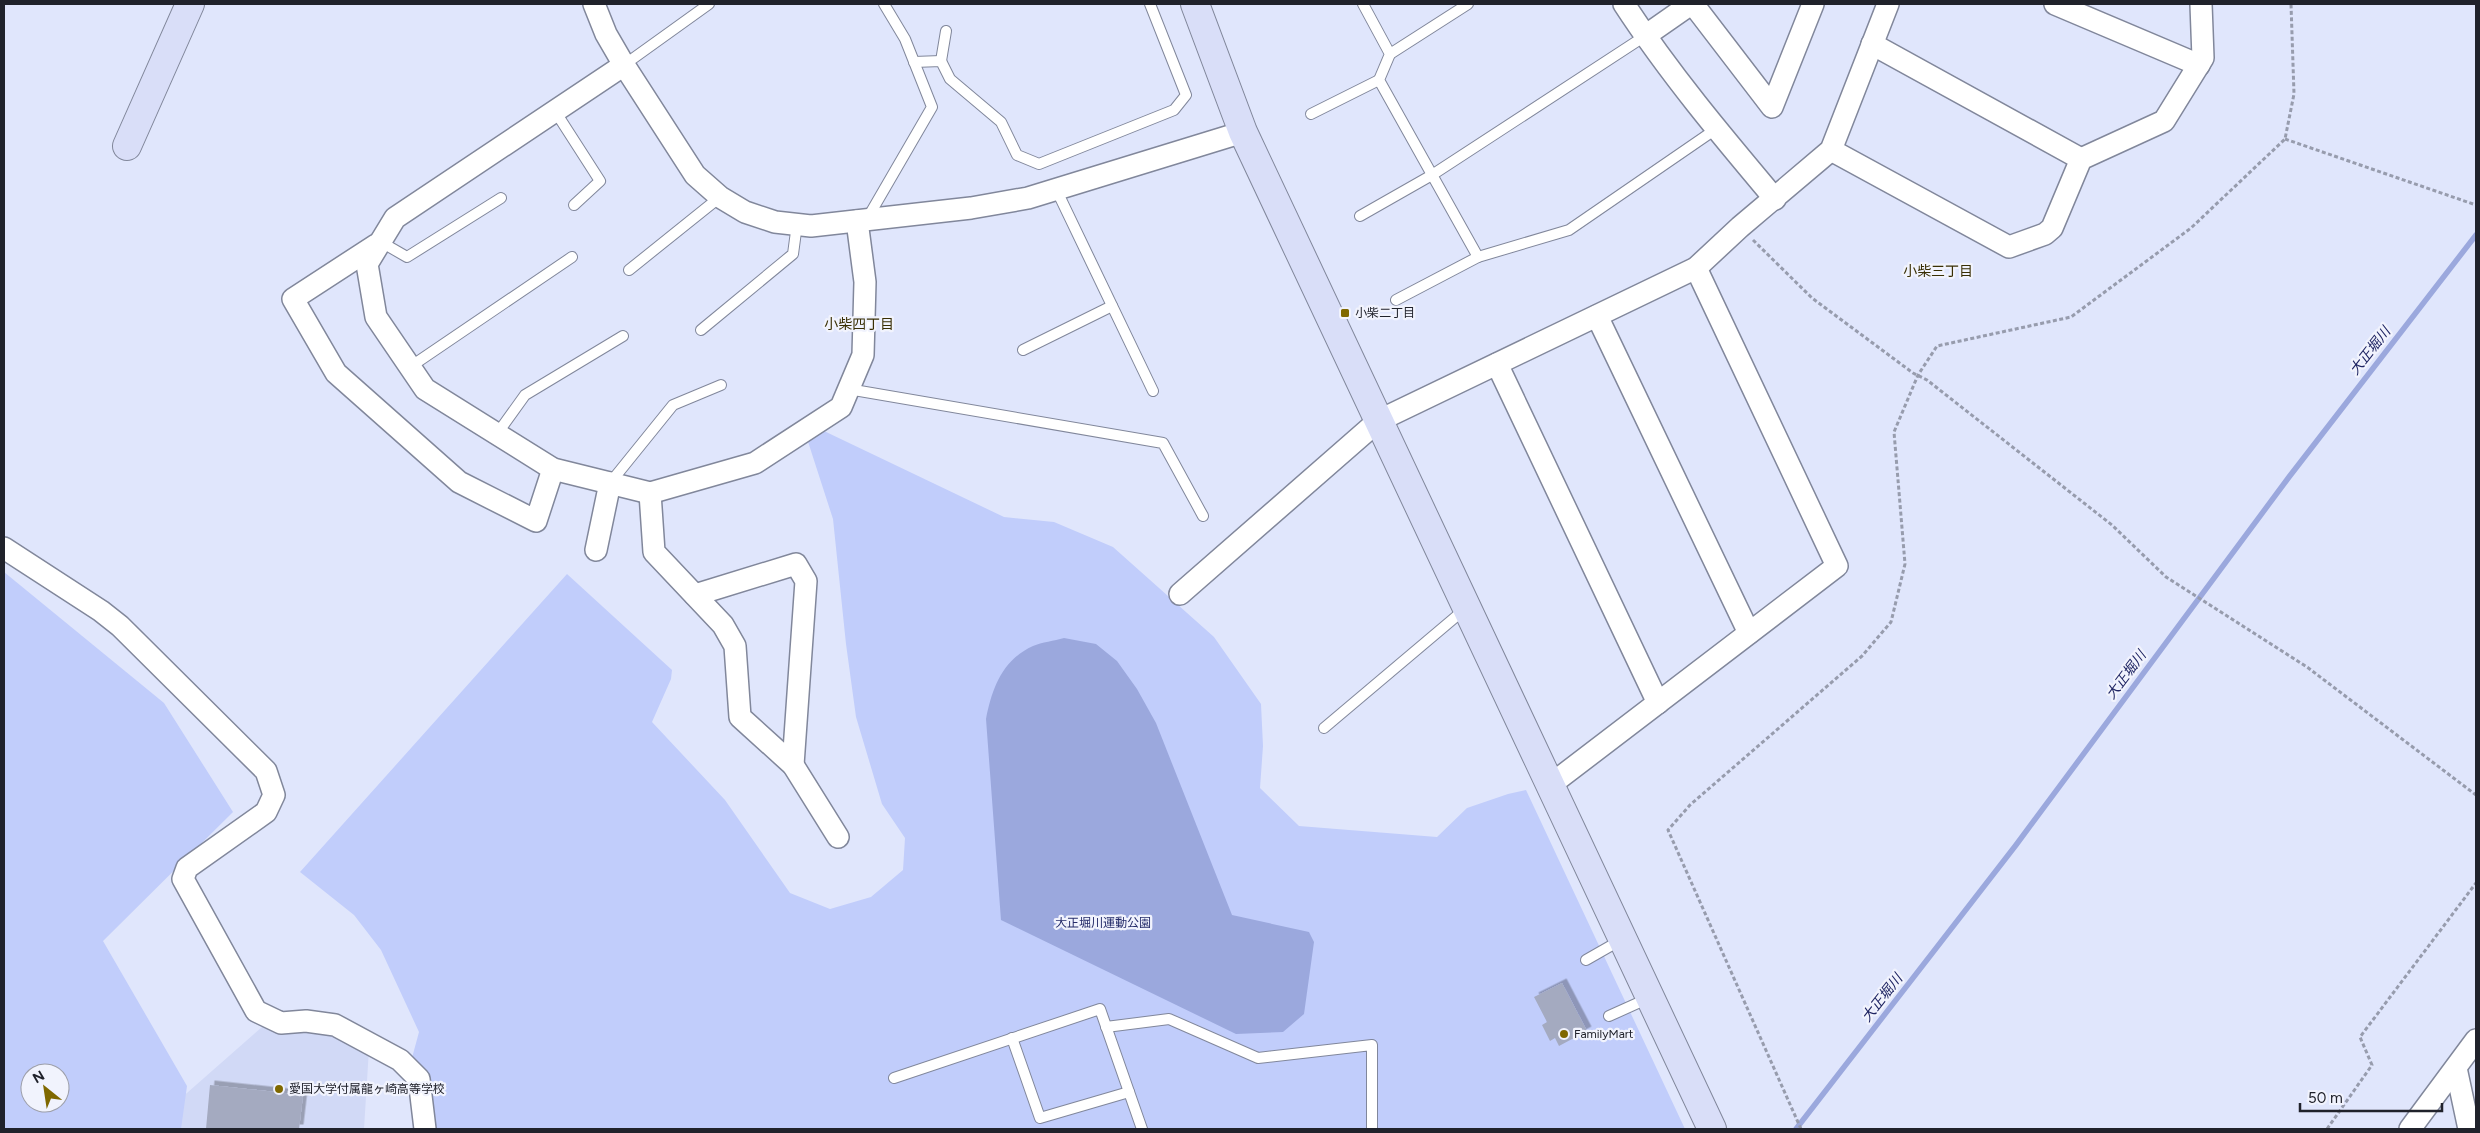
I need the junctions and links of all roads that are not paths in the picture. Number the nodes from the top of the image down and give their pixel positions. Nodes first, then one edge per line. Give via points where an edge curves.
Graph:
1 (190, 4) edge
2 (594, 4) edge
3 (709, 4) edge
4 (884, 4) edge
5 (1150, 4) edge
6 (1195, 4) edge
7 (1363, 4) edge
8 (1468, 4) edge
9 (1624, 4) edge
10 (1692, 4) edge
11 (1813, 4) edge
12 (1888, 4) edge
13 (2055, 4) edge
14 (2201, 4) edge
15 (946, 31) dead end
16 (1645, 36) junction
17 (1872, 44) junction
18 (1390, 54) junction
19 (914, 62) junction
20 (941, 62) junction
21 (2199, 64) junction
22 (624, 65) junction
23 (1379, 80) junction
24 (555, 112) junction
25 (1311, 114) dead end
26 (1716, 129) junction
27 (1243, 132) junction
28 (127, 146) dead end
29 (1831, 150) junction
30 (2081, 159) junction
31 (1432, 175) junction
32 (1056, 189) junction
33 (720, 197) junction
34 (501, 198) dead end
35 (1775, 199) junction
36 (574, 205) dead end
37 (1360, 216) dead end
38 (862, 220) junction
39 (796, 224) junction
40 (381, 242) junction
41 (1478, 257) junction
42 (572, 258) dead end
43 (1696, 268) junction
44 (629, 270) dead end
45 (1396, 300) dead end
46 (1112, 306) junction
47 (1597, 316) junction
48 (701, 330) dead end
49 (623, 336) dead end
50 (1023, 350) dead end
51 (1497, 364) junction
52 (410, 367) junction
53 (721, 385) dead end
54 (848, 389) junction
55 (1153, 391) dead end
56 (1378, 421) junction
57 (497, 434) junction
58 (553, 469) junction
59 (610, 483) junction
60 (650, 493) junction
61 (1203, 516) dead end
62 (4, 548) edge
63 (596, 550) dead end
64 (1180, 594) dead end
65 (695, 595) junction
66 (1466, 609) junction
67 (1749, 633) junction
68 (1658, 703) junction
69 (1324, 728) dead end
70 (793, 765) junction
71 (1549, 786) junction
72 (838, 837) dead end
73 (1621, 940) junction
74 (1586, 960) dead end
75 (1649, 998) junction
76 (1609, 1016) dead end
77 (1106, 1027) junction
78 (1012, 1038) junction
79 (2476, 1040) edge
80 (2456, 1068) junction
81 (894, 1078) dead end
82 (1129, 1092) junction
83 (425, 1129) edge
84 (1142, 1129) edge
85 (1372, 1129) edge
86 (1712, 1129) edge
87 (2410, 1129) edge
88 (2470, 1129) edge

1 - 28 street
2 - 22 street
3 - 22 lane
4 - 19 lane via 905,39
5 - 20 lane via 1186,96 1174,110 1039,164 1017,155 1001,122 950,79
6 - 27 street
7 - 18 lane
8 - 18 lane
9 - 16 street
10 - 11 street via 1772,107
10 - 16 street
12 - 17 street
13 - 21 street
14 - 21 street via 2203,58
15 - 20 lane
16 - 26 street
16 - 31 lane
17 - 29 street
17 - 30 street
18 - 23 lane
19 - 20 lane
19 - 38 lane via 932,107
21 - 30 street via 2164,121
22 - 24 street
22 - 33 street via 695,175
23 - 25 lane
23 - 31 lane
24 - 36 lane via 600,181
24 - 40 street via 395,218
26 - 35 street
26 - 41 lane via 1568,230
27 - 32 street
27 - 56 street
29 - 30 street via 2009,247 2045,234 2052,228
29 - 35 street
31 - 37 lane
31 - 41 lane
32 - 38 street via 1028,198 971,208
32 - 46 lane
33 - 39 street via 745,212 774,222
33 - 44 lane
34 - 40 lane via 407,257
35 - 43 street
38 - 39 street via 811,226
38 - 54 street via 865,282 863,356
39 - 48 lane via 794,254
40 - 52 street via 367,264 376,317
40 - 58 street via 293,299 336,373 459,482 536,521
41 - 45 lane
42 - 52 lane
43 - 47 street
43 - 67 street via 1837,566
46 - 50 lane
46 - 55 lane
47 - 51 street
47 - 67 street
49 - 57 lane via 525,395
51 - 56 street
51 - 68 street
52 - 57 street via 425,390
53 - 59 lane via 673,405
54 - 60 street via 841,407 755,463
54 - 61 lane via 1163,443
56 - 64 street
56 - 66 street
57 - 58 street
58 - 59 street
59 - 60 street
59 - 63 street
60 - 65 street via 654,552
62 - 83 street via 120,626 266,771 274,795 266,812 186,868 183,879 256,1010 281,1023 335,1024 400,1060 419,1079
65 - 70 street via 723,625 735,646 740,717
65 - 70 street via 796,564 806,580
66 - 69 lane
66 - 71 street
67 - 68 street
68 - 71 street
70 - 72 street
71 - 73 street
73 - 74 lane
73 - 75 street
75 - 76 lane
75 - 86 street
77 - 78 lane via 1100,1009
77 - 82 lane
77 - 85 lane via 1169,1019 1258,1058 1372,1045
78 - 81 lane
78 - 82 lane via 1040,1118
79 - 80 street
80 - 87 street
80 - 88 street
82 - 84 lane

